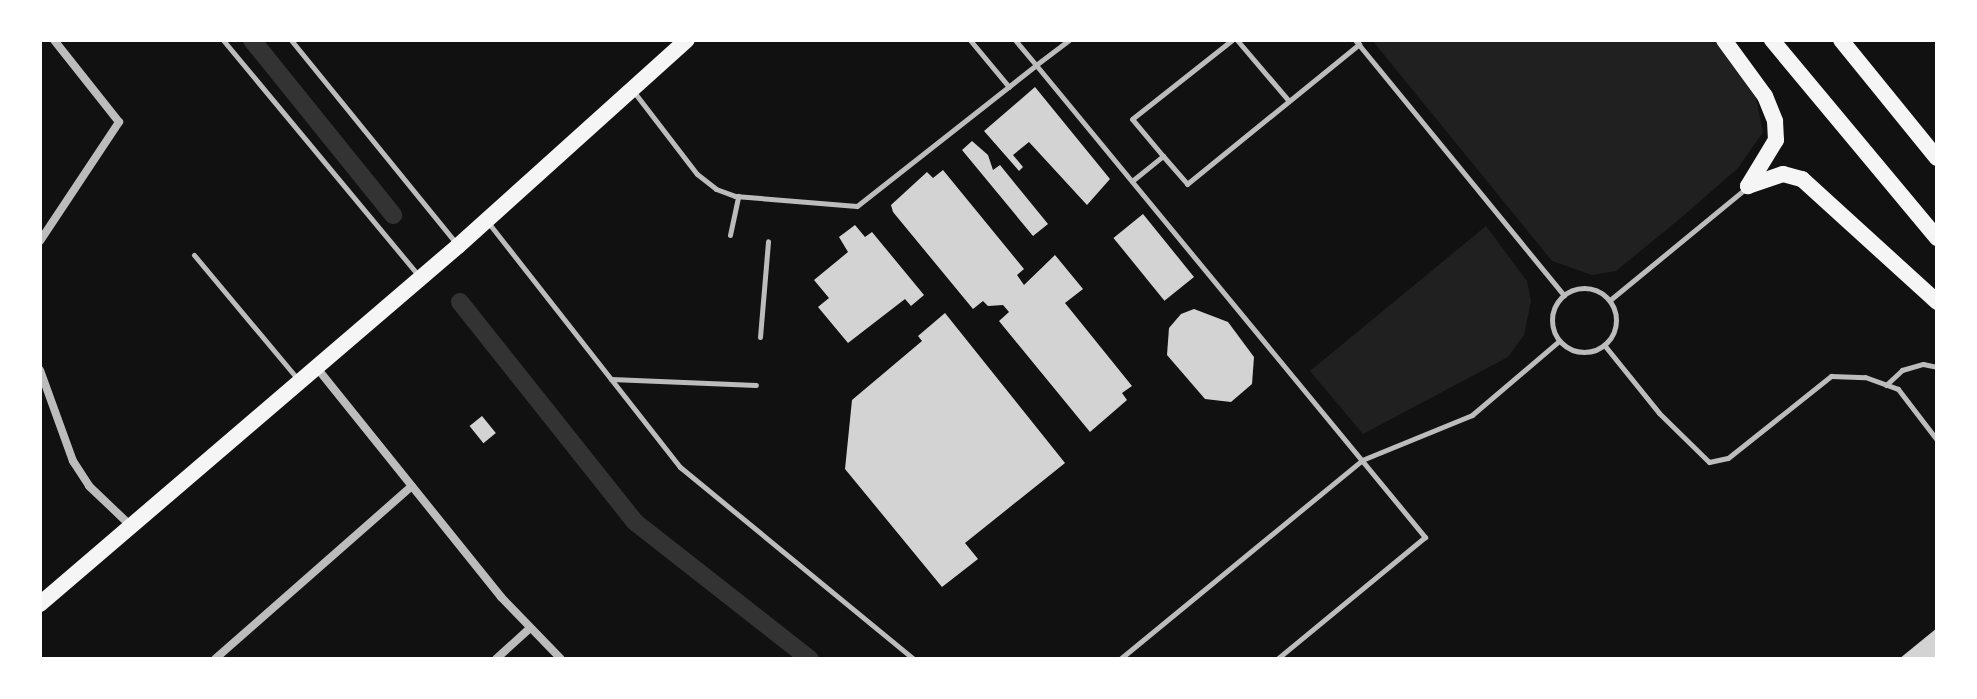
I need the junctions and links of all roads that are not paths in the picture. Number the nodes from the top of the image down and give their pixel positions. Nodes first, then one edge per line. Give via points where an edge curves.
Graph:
1 (54, 40) edge
2 (223, 40) edge
3 (291, 40) edge
4 (687, 40) edge
5 (970, 40) edge
6 (1015, 40) edge
7 (1069, 40) edge
8 (1234, 40) edge
9 (1724, 40) edge
10 (1772, 40) edge
11 (1841, 40) edge
12 (1357, 42) edge
13 (1036, 65) junction
14 (1009, 87) junction
15 (633, 91) junction
16 (1289, 101) junction
17 (1163, 156) junction
18 (1937, 158) edge
19 (1132, 181) junction
20 (1748, 186) junction
21 (738, 196) junction
22 (486, 221) junction
23 (730, 235) dead end
24 (1937, 238) edge
25 (40, 241) edge
26 (768, 241) dead end
27 (458, 246) junction
28 (194, 255) dead end
29 (420, 278) junction
30 (1564, 295) junction
31 (1610, 300) junction
32 (1937, 302) edge
33 (760, 337) dead end
34 (1559, 341) junction
35 (1605, 346) junction
36 (1937, 367) edge
37 (317, 368) junction
38 (40, 370) edge
39 (610, 379) junction
40 (300, 382) junction
41 (756, 385) dead end
42 (1886, 385) junction
43 (1937, 440) edge
44 (1362, 460) junction
45 (412, 486) junction
46 (131, 526) junction
47 (40, 604) edge
48 (529, 629) junction
49 (215, 659) edge
50 (496, 659) edge
51 (561, 659) edge
52 (914, 659) edge
53 (1120, 659) edge
54 (1277, 659) edge

1 - 25 street via 119,122
2 - 29 lane
3 - 27 lane
4 - 15 main road
5 - 14 lane
6 - 13 lane
7 - 13 lane
8 - 16 lane
8 - 17 lane via 1132,119
9 - 20 main road via 1765,96 1775,121 1776,140
10 - 24 main road
11 - 18 main road
12 - 16 lane
12 - 30 lane
13 - 14 lane
13 - 19 lane
14 - 21 lane via 857,206
15 - 21 lane via 697,174
15 - 22 main road
16 - 17 lane via 1187,184
17 - 19 lane
19 - 44 lane
20 - 31 lane
20 - 32 main road via 1783,174 1802,179
21 - 23 lane
22 - 27 main road
22 - 39 lane
26 - 33 lane
27 - 29 main road
28 - 40 lane
29 - 37 main road
30 - 31 lane via 1585,288
30 - 34 lane via 1552,315
31 - 35 lane via 1616,326
34 - 35 lane via 1583,353
34 - 44 lane via 1472,415
35 - 42 lane via 1659,413 1709,462 1728,458 1831,376 1865,377
36 - 42 lane via 1923,364 1902,370
37 - 40 main road
37 - 45 street
38 - 46 street via 73,461 89,486
39 - 41 lane
39 - 52 lane via 680,467 714,499
40 - 46 main road
42 - 43 lane via 1898,389
44 - 53 lane
44 - 54 lane via 1425,537
45 - 48 street
45 - 49 street
46 - 47 main road
48 - 50 street
48 - 51 street

